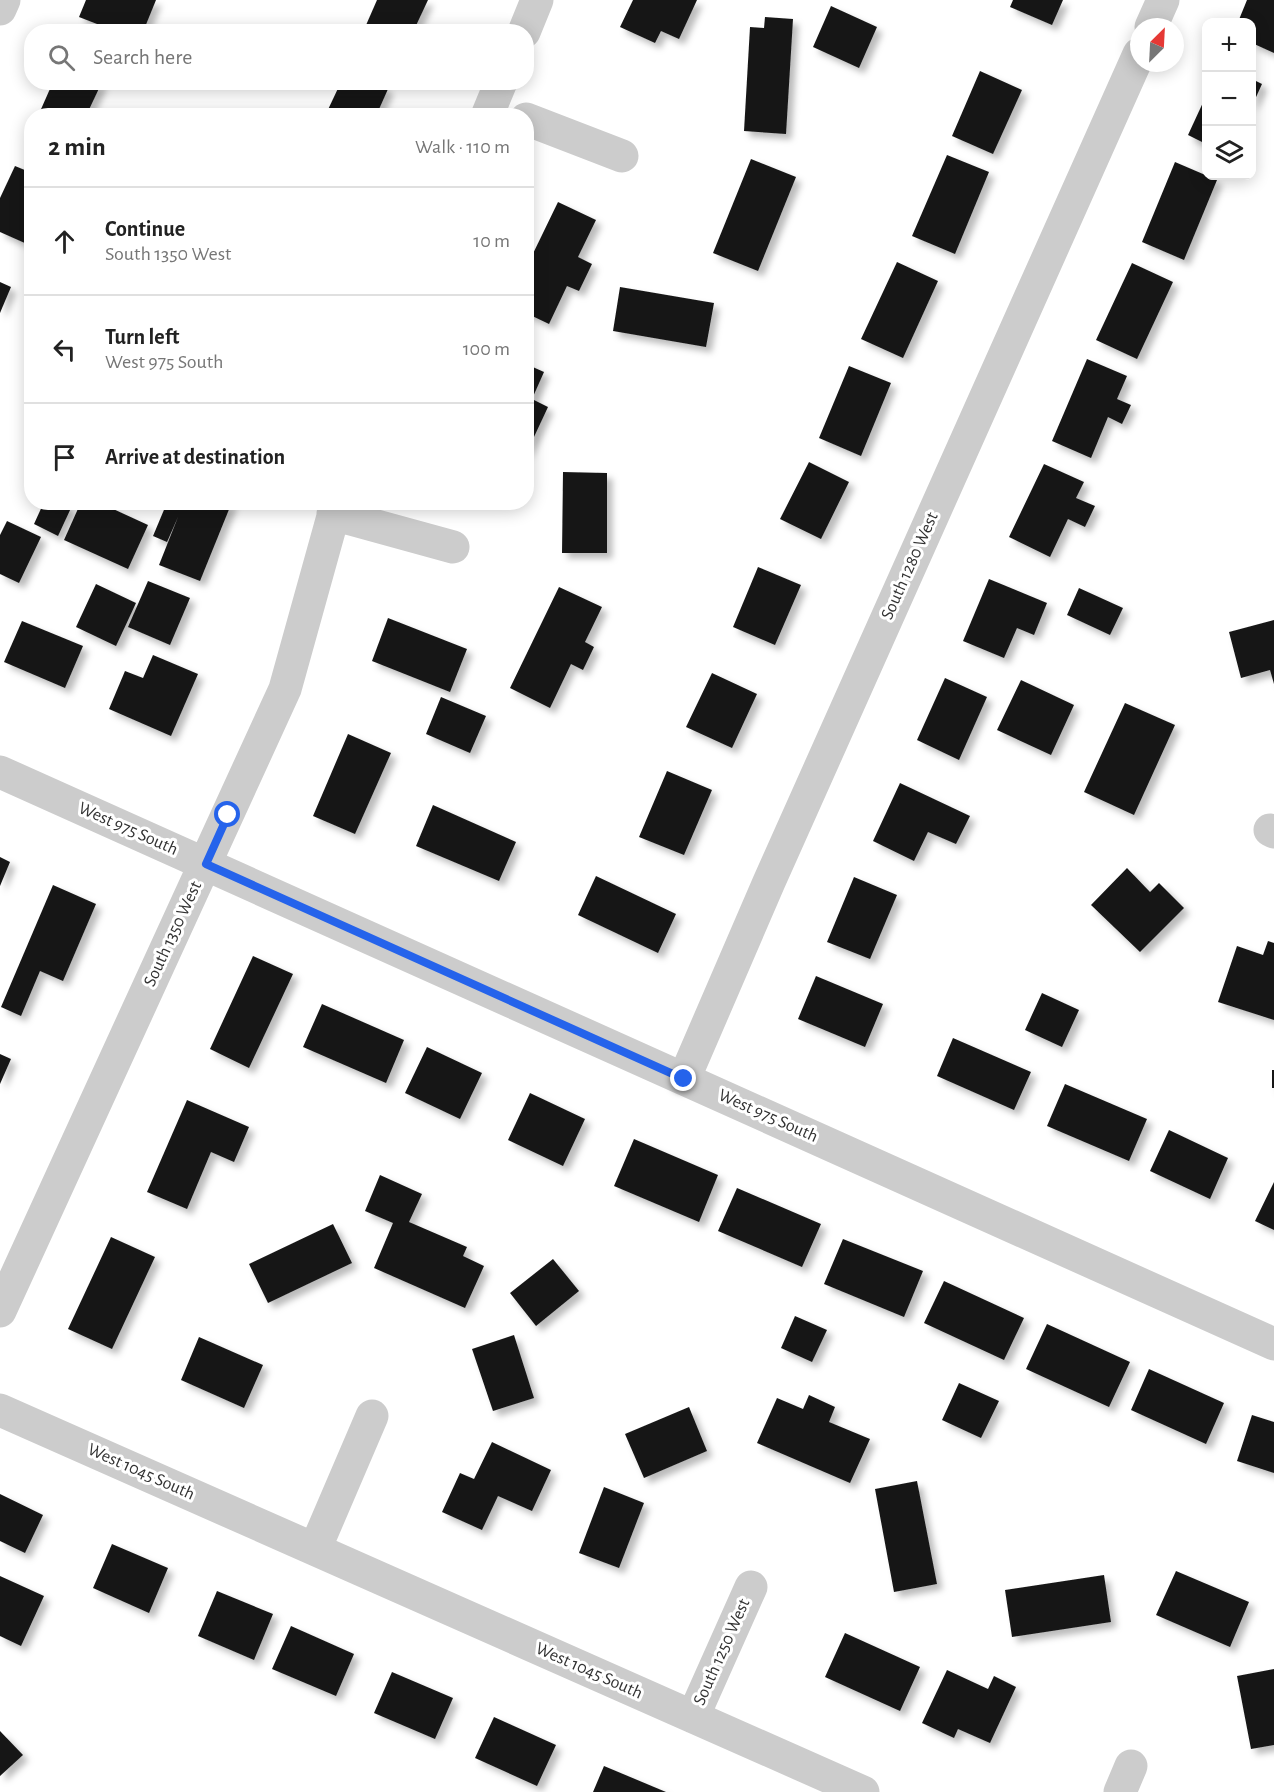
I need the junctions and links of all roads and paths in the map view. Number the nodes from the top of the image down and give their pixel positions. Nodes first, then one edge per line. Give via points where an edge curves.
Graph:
1 (4, 0) edge
2 (537, 0) edge
3 (1163, 0) edge
4 (0, 9) edge
5 (1155, 18) edge
6 (527, 24) edge
7 (1131, 72) edge
8 (534, 122) edge
9 (622, 156) dead end
10 (334, 510) edge
11 (341, 510) edge
12 (453, 547) dead end
13 (0, 771) edge
14 (206, 864) junction
15 (684, 1079) junction
16 (0, 1311) edge
17 (1274, 1344) edge
18 (0, 1410) edge
19 (372, 1416) dead end
20 (315, 1549) junction
21 (751, 1587) dead end
22 (693, 1717) junction
23 (863, 1792) edge

1 - 4 street
2 - 6 street
3 - 5 street
7 - 15 street, South 1280 West
8 - 9 street
10 - 14 street, South 1350 West via 285,689
11 - 12 street, South 1350 West
13 - 14 street, West 975 South
14 - 15 street, West 975 South
14 - 16 street, South 1350 West
15 - 17 street, West 975 South
18 - 20 street, West 1045 South
19 - 20 street
20 - 22 street, West 1045 South
21 - 22 street, South 1250 West
22 - 23 street, West 1045 South

